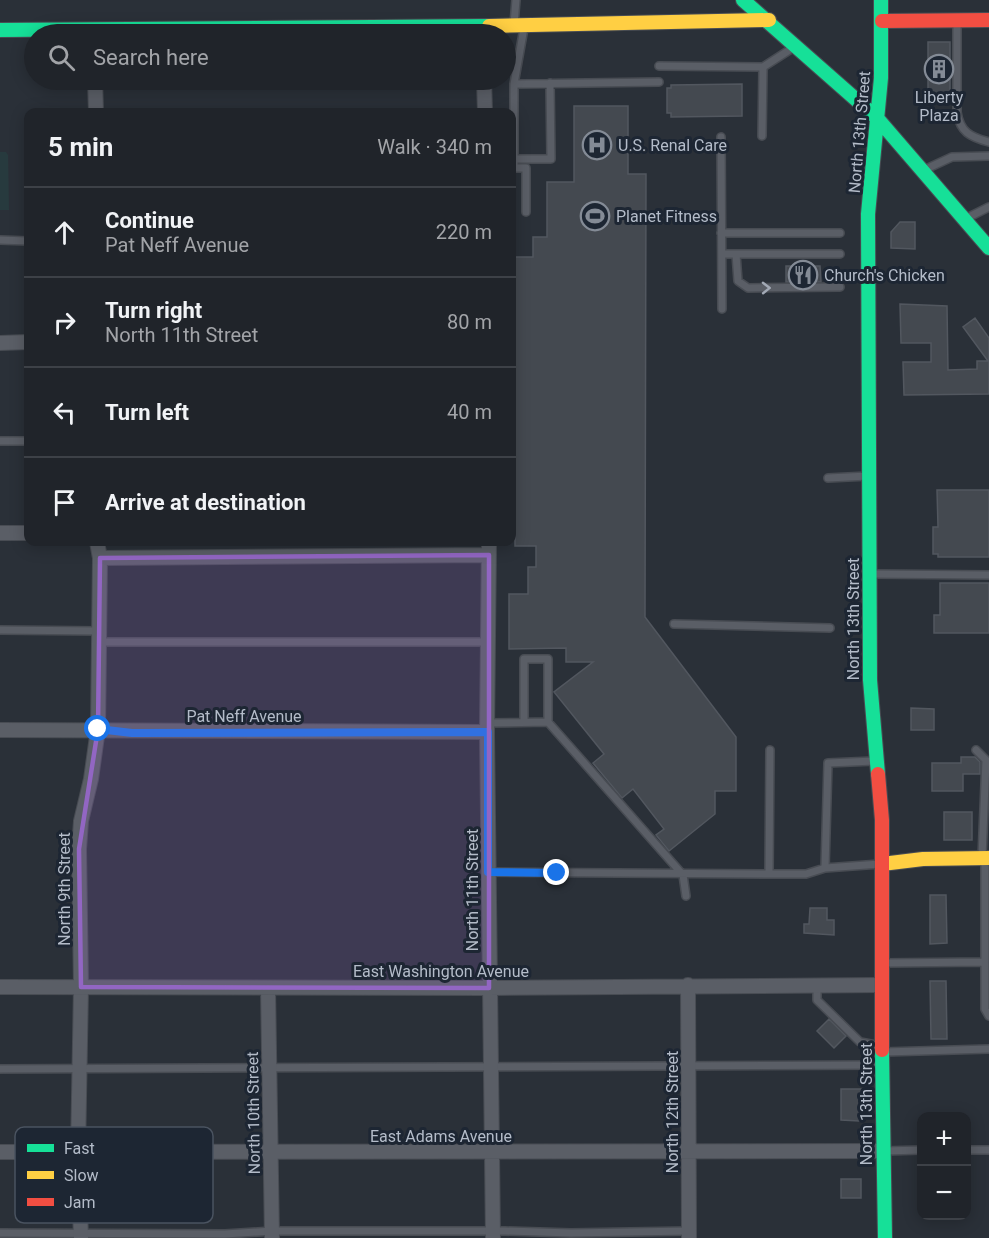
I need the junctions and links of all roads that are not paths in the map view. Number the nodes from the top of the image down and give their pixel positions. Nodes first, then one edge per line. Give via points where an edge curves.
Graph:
1 (516, 0) edge
2 (743, 0) edge
3 (881, 0) edge
4 (769, 20) junction
5 (957, 20) junction
6 (989, 20) edge
7 (882, 21) junction
8 (516, 26) edge
9 (519, 26) junction
10 (0, 30) edge
11 (24, 31) edge
12 (796, 45) junction
13 (516, 61) edge
14 (659, 66) dead end
15 (763, 67) junction
16 (659, 82) dead end
17 (516, 84) edge
18 (550, 84) junction
19 (95, 90) edge
20 (484, 90) edge
21 (514, 90) edge
22 (96, 108) edge
23 (485, 108) edge
24 (514, 108) edge
25 (877, 118) junction
26 (721, 136) dead end
27 (762, 136) dead end
28 (989, 142) edge
29 (989, 156) edge
30 (516, 159) edge
31 (516, 168) edge
32 (924, 170) junction
33 (989, 207) edge
34 (526, 212) dead end
35 (965, 219) junction
36 (721, 233) junction
37 (840, 233) dead end
38 (0, 240) edge
39 (24, 241) edge
40 (989, 248) edge
41 (722, 254) junction
42 (736, 254) junction
43 (840, 254) dead end
44 (840, 287) dead end
45 (722, 309) dead end
46 (24, 342) edge
47 (0, 343) edge
48 (0, 441) edge
49 (24, 441) edge
50 (869, 476) junction
51 (828, 478) dead end
52 (24, 532) edge
53 (0, 533) edge
54 (98, 546) edge
55 (489, 548) edge
56 (100, 558) junction
57 (870, 574) junction
58 (989, 575) edge
59 (674, 624) dead end
60 (830, 628) dead end
61 (0, 630) edge
62 (99, 636) junction
63 (488, 642) junction
64 (524, 722) junction
65 (548, 722) junction
66 (488, 727) junction
67 (98, 729) junction
68 (0, 730) edge
69 (770, 750) dead end
70 (976, 750) dead end
71 (877, 761) junction
72 (985, 858) edge
73 (882, 864) junction
74 (825, 868) junction
75 (488, 872) junction
76 (769, 874) junction
77 (683, 875) junction
78 (686, 896) dead end
79 (985, 962) junction
80 (881, 963) junction
81 (688, 986) junction
82 (817, 986) junction
83 (881, 986) junction
84 (0, 987) edge
85 (81, 987) junction
86 (268, 988) junction
87 (489, 988) junction
88 (989, 1016) edge
89 (989, 1049) edge
90 (882, 1054) junction
91 (269, 1067) junction
92 (688, 1067) junction
93 (490, 1068) junction
94 (0, 1069) edge
95 (80, 1069) junction
96 (79, 1127) edge
97 (917, 1150) edge
98 (971, 1150) edge
99 (989, 1150) edge
100 (882, 1151) junction
101 (213, 1152) edge
102 (270, 1152) junction
103 (490, 1153) junction
104 (688, 1153) junction
105 (0, 1233) edge
106 (272, 1234) edge
107 (493, 1234) edge
108 (689, 1234) edge
109 (81, 1235) edge
110 (885, 1238) edge

1 - 9 lane
2 - 4 street
3 - 7 street, North 13th Street
4 - 9 street
4 - 12 street
5 - 6 street
5 - 7 street
5 - 28 lane via 959,124 964,132
7 - 25 street, North 13th Street
8 - 9 street
9 - 13 lane
10 - 11 street
12 - 15 lane
12 - 25 street
14 - 15 lane
15 - 27 lane
16 - 18 lane
17 - 18 lane
18 - 30 lane via 551,159
19 - 22 street
20 - 23 street
21 - 24 lane
25 - 32 street
25 - 50 street, North 13th Street via 868,214
26 - 36 lane
29 - 32 lane via 952,157
31 - 34 lane via 526,168
32 - 35 street
33 - 35 lane
35 - 40 street
36 - 37 lane
36 - 41 lane
38 - 39 lane
41 - 42 lane
41 - 45 lane
42 - 43 lane
42 -> 44 lane via 738,281 748,288
46 - 47 street
48 - 49 lane
50 - 51 lane
50 - 57 street, North 13th Street
52 - 53 street
54 - 56 street, North 9th Street
55 - 56 street
55 - 63 street, North 11th Street
56 - 62 street, North 9th Street
57 - 58 lane
57 - 71 street, North 13th Street via 871,705
59 - 60 lane
61 - 62 lane
62 - 63 lane
62 - 67 street, North 9th Street
63 - 66 street, North 11th Street
64 - 65 lane
64 - 65 lane via 524,659 548,659
64 - 66 lane
65 - 77 lane
66 - 67 street, Pat Neff Avenue via 132,733
66 - 75 street, North 11th Street
67 - 68 street, Pat Neff Avenue
67 - 85 street, North 9th Street via 81,821
69 - 76 lane
70 - 72 lane via 986,760
71 - 73 street, North 13th Street
71 - 74 lane via 828,762
72 - 73 street
72 - 79 lane
73 - 74 lane
73 - 80 street, North 13th Street
74 - 76 lane via 806,874
75 - 77 lane
75 - 87 street, North 11th Street
76 - 77 lane
77 - 78 lane
79 - 80 lane
79 - 88 lane via 985,1010
80 - 83 street, North 13th Street
81 - 82 street, East Washington Avenue
81 - 87 street, East Washington Avenue
81 - 92 street, North 12th Street
82 - 83 street, East Washington Avenue
82 - 90 lane via 818,1000 860,1042
83 - 90 street, North 13th Street
84 - 85 street, East Washington Avenue
85 - 86 street, East Washington Avenue
85 - 95 street, North 9th Street
86 - 87 street, East Washington Avenue
86 - 91 street, North 10th Street
87 - 93 street, North 11th Street
89 - 90 lane
90 - 92 lane
90 - 100 street, North 13th Street
91 - 93 lane
91 - 95 lane
91 - 102 street, North 10th Street
92 - 93 lane
92 - 104 street, North 12th Street
93 - 103 street, North 11th Street
94 - 95 lane
95 - 96 street, North 9th Street
97 - 100 lane
98 - 99 lane
100 - 104 street, East Adams Avenue
100 - 110 street, North 13th Street
101 - 102 street, East Adams Avenue
102 - 103 street, East Adams Avenue
102 - 106 street, North 10th Street
103 - 104 street, East Adams Avenue
103 - 107 street, North 11th Street
104 - 108 street, North 12th Street
105 - 109 lane
106 - 107 lane
106 - 109 lane
107 - 108 lane

